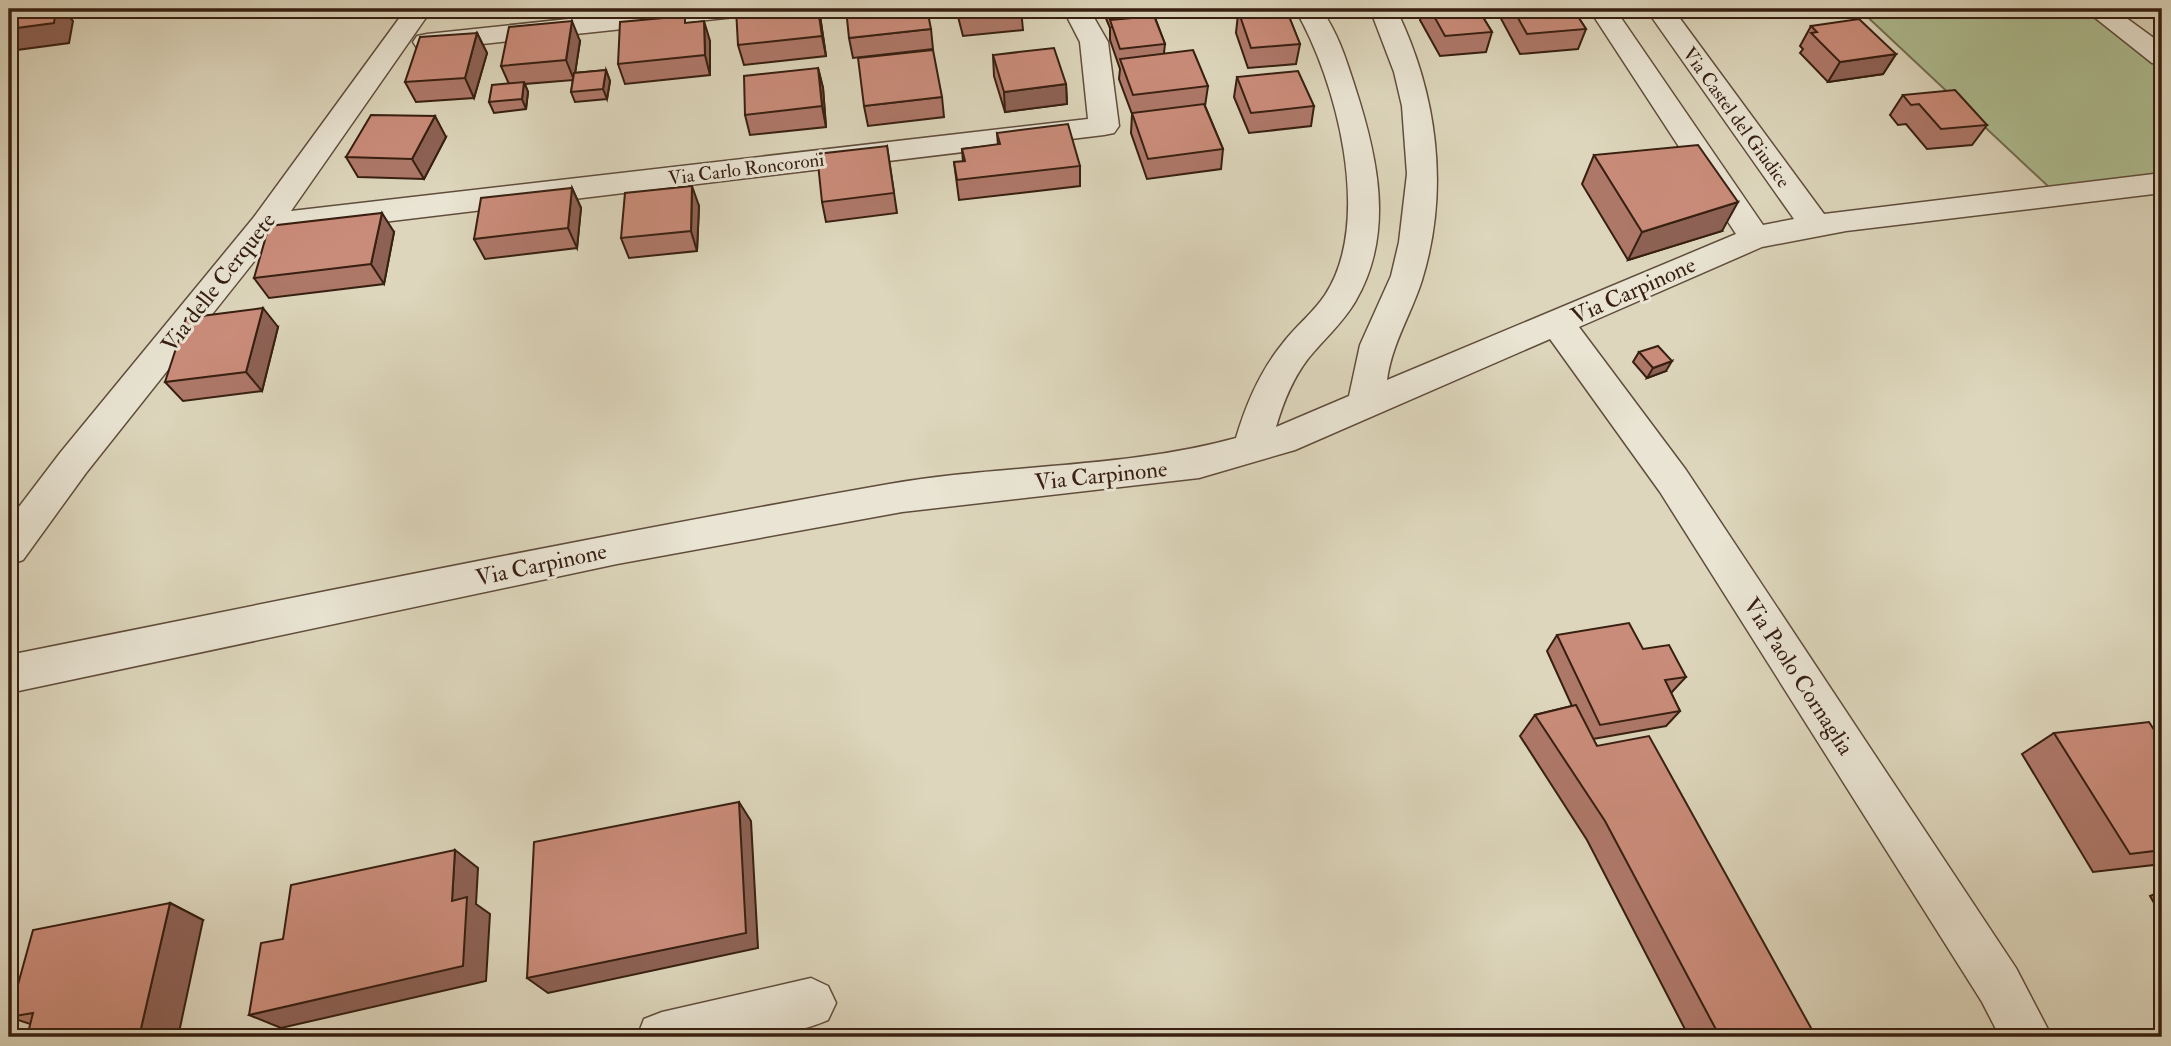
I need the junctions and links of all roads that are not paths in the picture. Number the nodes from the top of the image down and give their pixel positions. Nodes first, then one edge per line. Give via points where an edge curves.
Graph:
1 (419, 9) edge
2 (735, 9) edge
3 (1076, 9) edge
4 (1308, 9) edge
5 (1383, 9) edge
6 (1602, 9) edge
7 (1659, 9) edge
8 (2097, 9) edge
9 (393, 46) junction
10 (2162, 57) edge
11 (2162, 183) edge
12 (265, 225) junction
13 (1815, 225) junction
14 (1755, 238) junction
15 (1557, 323) junction
16 (1366, 403) junction
17 (1251, 450) junction
18 (9, 549) edge
19 (9, 674) edge
20 (811, 1003) dead end
21 (662, 1037) edge
22 (2027, 1037) edge

1 - 9 street, Via delle Cerquete
2 - 9 street
3 - 12 street, Via Carlo Roncoroni via 1094,42 1104,126
4 - 17 street via 1325,41 1359,148 1365,188 1363,225 1355,268 1335,305 1277,378
5 - 16 street via 1414,88 1422,183 1409,269 1376,347
6 - 14 street
7 - 13 street, Via Castel del Giudice
8 - 10 street
9 - 12 street, Via delle Cerquete
11 - 13 street, Via Carpinone
12 - 18 street, Via delle Cerquete
13 - 14 street, Via Carpinone
14 - 15 street, Via Carpinone
15 - 16 street, Via Carpinone
15 - 22 street, Via Paolo Cornaglia via 1673,481 1999,985
16 - 17 street, Via Carpinone
17 - 19 street, Via Carpinone via 1159,470 902,496 617,548
20 - 21 street

